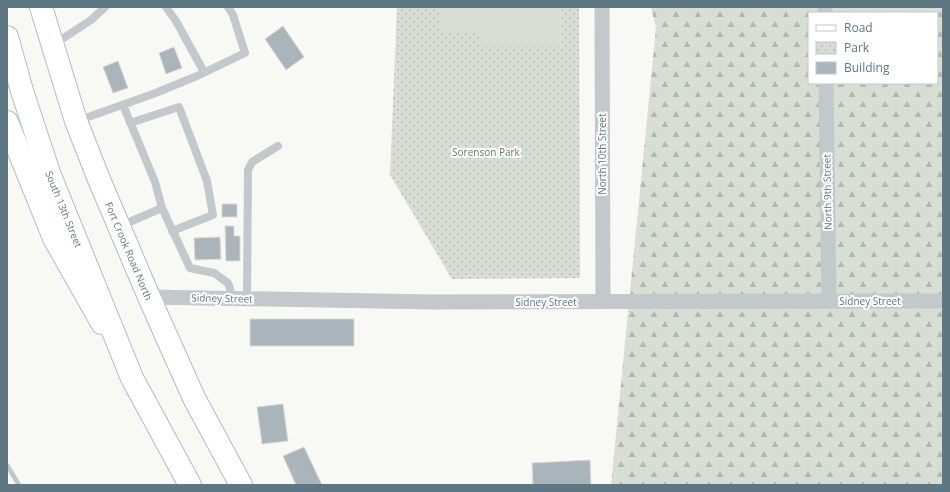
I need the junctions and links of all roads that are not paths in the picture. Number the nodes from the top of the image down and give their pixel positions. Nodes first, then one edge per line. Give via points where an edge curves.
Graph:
1 (41, 7) edge
2 (105, 7) edge
3 (166, 7) edge
4 (228, 7) edge
5 (602, 7) edge
6 (7, 37) edge
7 (53, 45) junction
8 (204, 72) junction
9 (826, 84) edge
10 (123, 105) junction
11 (76, 121) junction
12 (7, 122) edge
13 (130, 123) junction
14 (278, 146) dead end
15 (162, 208) junction
16 (119, 227) junction
17 (172, 231) junction
18 (149, 297) junction
19 (240, 298) junction
20 (829, 301) junction
21 (943, 301) edge
22 (603, 302) junction
23 (132, 378) junction
24 (190, 485) edge
25 (241, 485) edge

1 - 7 main road, Fort Crook Road North
2 - 7 lane
3 - 8 lane
4 - 8 lane via 246,53
5 - 22 street, North 10th Street
6 - 23 main road, South 13th Street via 49,173
7 - 11 main road, Fort Crook Road North
8 - 10 lane
9 - 20 street, North 9th Street
10 - 11 lane
10 - 13 lane
11 - 16 main road, Fort Crook Road North
12 - 23 main road via 54,238
13 - 15 lane via 155,182
13 - 17 lane via 179,107 207,181 213,215
14 - 19 lane via 252,162 248,170
15 - 16 lane
15 - 17 lane
16 - 18 main road, Fort Crook Road North
17 - 19 lane via 190,268 214,274 228,283
18 - 19 street, Sidney Street
18 - 25 main road, Fort Crook Road North via 194,398
19 - 22 street, Sidney Street
20 - 21 street, Sidney Street
20 - 22 street, Sidney Street
23 - 24 main road

